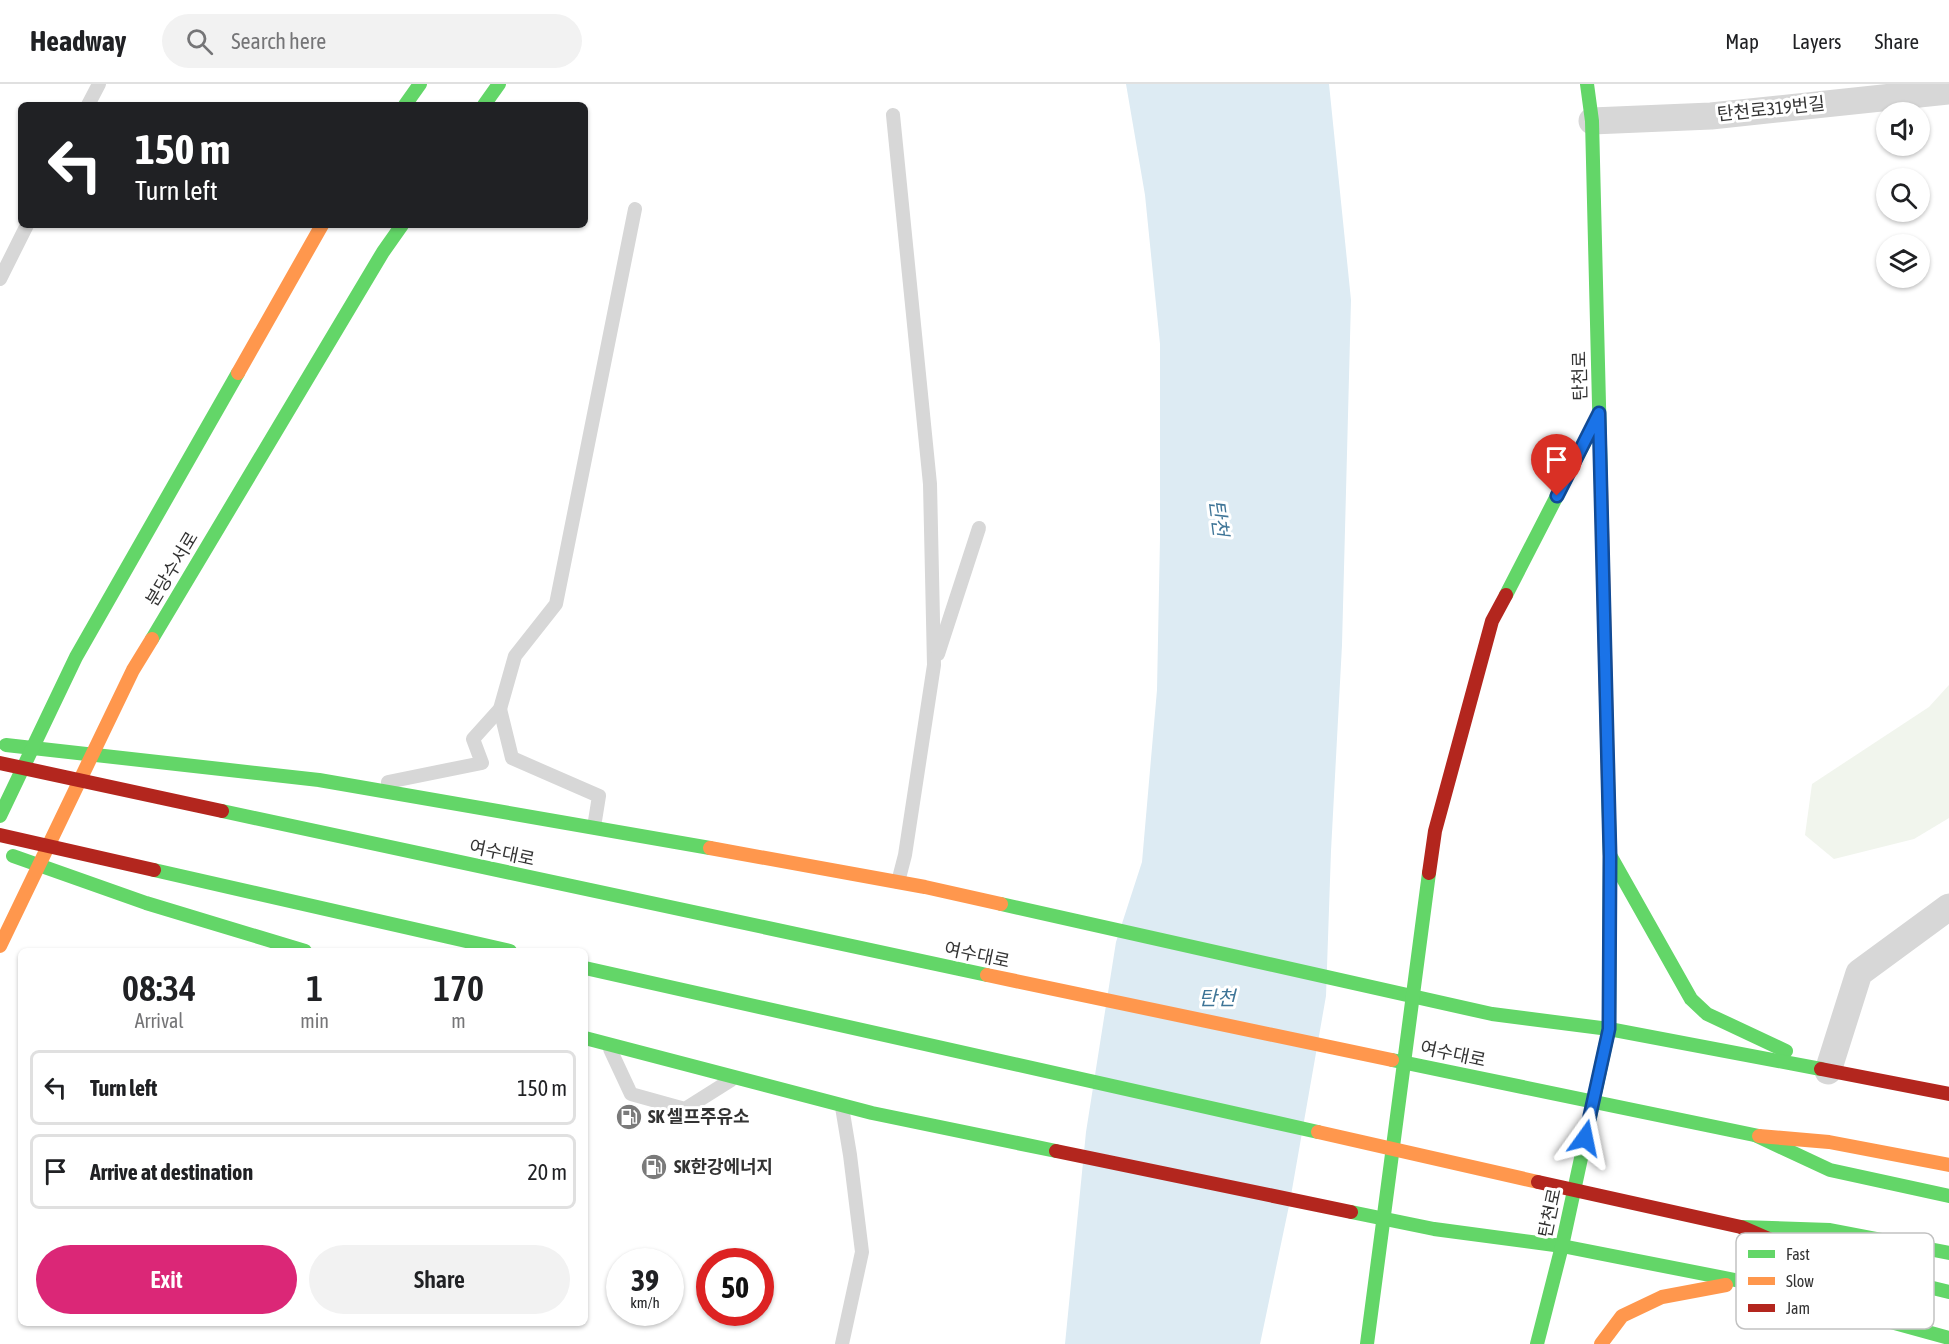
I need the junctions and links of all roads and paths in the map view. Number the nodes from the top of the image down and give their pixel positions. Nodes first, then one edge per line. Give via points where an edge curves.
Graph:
1 (99, 84) edge
2 (420, 84) edge
3 (499, 84) edge
4 (1587, 84) edge
5 (1949, 91) edge
6 (1854, 92) edge
7 (90, 102) edge
8 (407, 102) edge
9 (486, 102) edge
10 (893, 115) dead end
11 (1592, 121) junction
12 (635, 209) dead end
13 (26, 228) edge
14 (320, 228) edge
15 (400, 228) edge
16 (0, 279) edge
17 (1599, 413) junction
18 (979, 528) dead end
19 (934, 665) junction
20 (500, 709) junction
21 (0, 745) edge
22 (0, 763) edge
23 (360, 787) junction
24 (0, 816) edge
25 (594, 827) junction
26 (0, 835) edge
27 (0, 852) edge
28 (1610, 856) junction
29 (898, 882) junction
30 (1949, 907) edge
31 (2, 942) edge
32 (295, 948) edge
33 (497, 948) edge
34 (588, 969) edge
35 (1609, 1029) junction
36 (588, 1039) edge
37 (608, 1044) junction
38 (1828, 1071) junction
39 (736, 1077) junction
40 (1949, 1094) edge
41 (842, 1105) junction
42 (1757, 1136) junction
43 (1949, 1165) edge
44 (1949, 1196) edge
45 (1741, 1227) junction
46 (1755, 1233) edge
47 (1846, 1233) edge
48 (1562, 1246) junction
49 (1934, 1250) edge
50 (1949, 1253) edge
51 (1736, 1280) edge
52 (1736, 1284) edge
53 (1934, 1288) edge
54 (1949, 1292) edge
55 (1916, 1329) edge
56 (1949, 1338) edge
57 (842, 1344) edge
58 (1367, 1344) edge
59 (1537, 1344) edge
60 (1600, 1344) edge

1 - 7 lane
2 - 8 main road
3 - 9 main road
4 - 11 main road, 탄천로
5 - 6 street, 탄천로319번길
6 - 11 street, 탄천로319번길 via 1711,116
10 - 19 lane via 930,484
11 - 17 main road, 탄천로
12 - 20 lane via 556,604 515,656
13 - 16 lane
14 - 24 main road via 76,657
15 - 31 main road, 분당수서로 via 133,670
17 - 28 main road, 탄천로
17 - 58 main road via 1492,621 1435,831
18 - 19 lane
19 - 29 lane
20 - 23 lane via 473,739 482,763
20 - 25 lane via 512,758 599,796
21 - 23 main road
22 - 42 main road, 여수대로
23 - 25 main road
25 - 29 main road
26 - 33 main road
27 - 32 main road via 146,903
28 - 35 main road, 탄천로
28 - 38 main road via 1691,999 1707,1014
29 - 35 main road via 1492,1014
30 - 38 street via 1859,973
34 - 45 main road
35 - 38 main road
35 - 48 main road, 탄천로
36 - 37 main road
37 - 39 main road
37 - 39 lane via 631,1094 685,1109
38 - 40 main road
39 - 41 main road
41 - 48 main road via 1434,1229
41 - 57 lane via 862,1252
42 - 43 main road, 여수대로 via 1829,1142
42 - 44 main road via 1830,1170
45 - 46 main road
45 - 47 main road
48 - 51 main road
48 - 59 main road, 탄천로
49 - 50 main road
52 - 60 main road via 1662,1297 1622,1316
53 - 54 main road
55 - 56 main road

